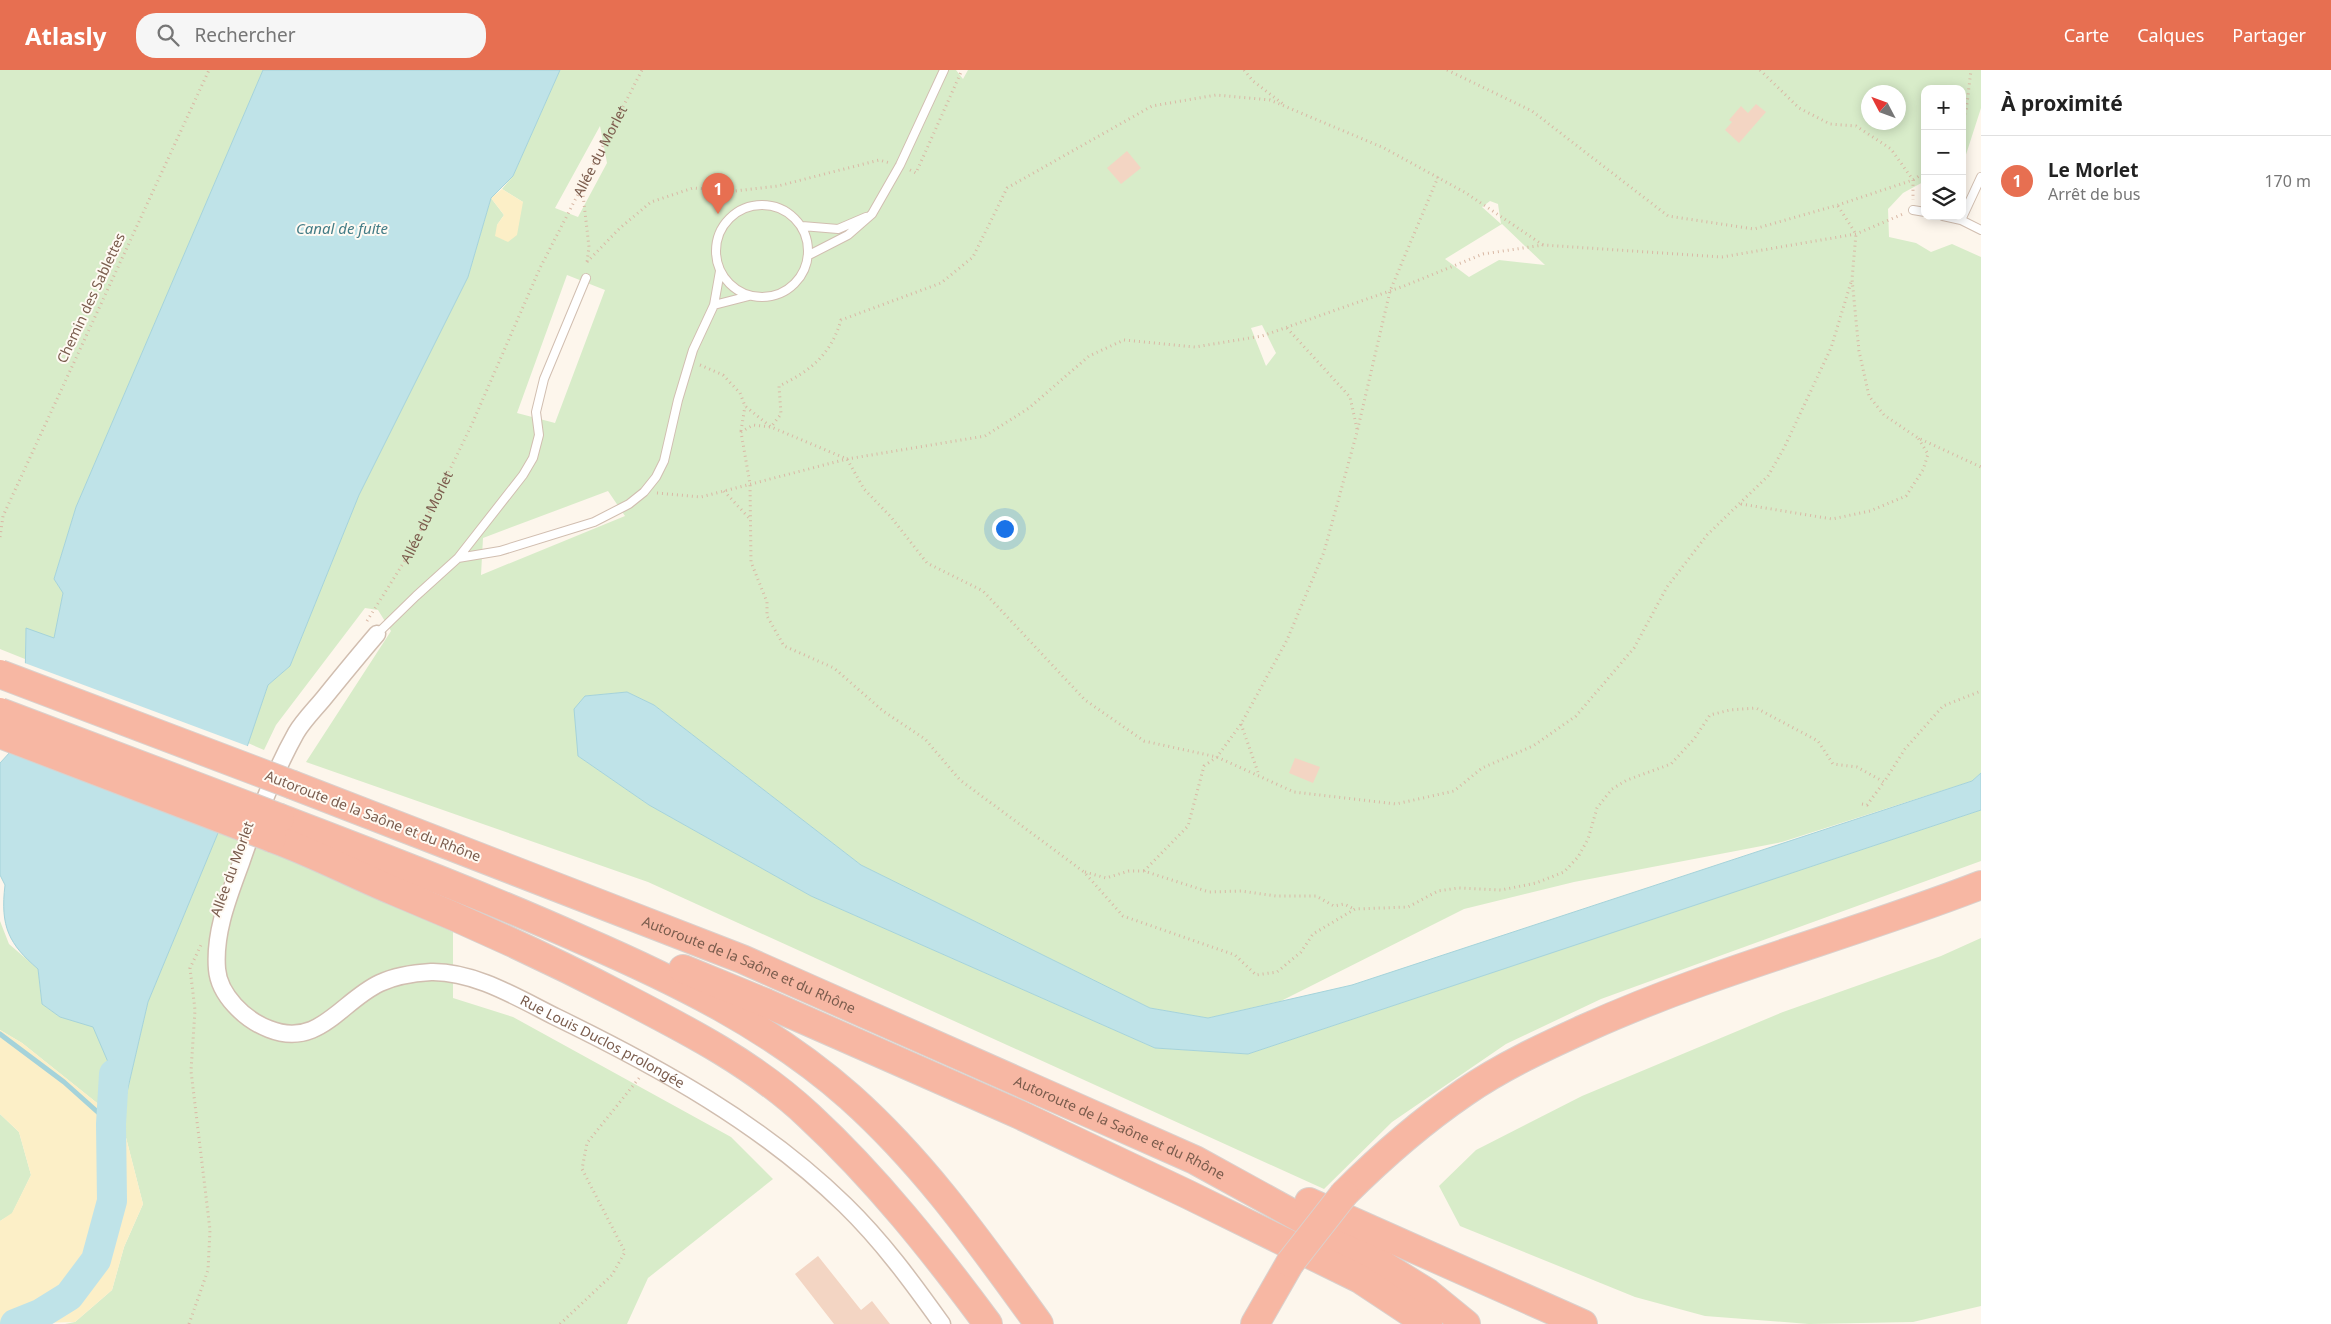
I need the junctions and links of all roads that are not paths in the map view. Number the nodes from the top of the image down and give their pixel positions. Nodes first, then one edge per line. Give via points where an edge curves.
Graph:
1 (944, 70) edge
2 (1981, 176) edge
3 (1966, 209) edge
4 (1913, 210) road end
5 (1921, 211) edge
6 (872, 214) junction
7 (1961, 220) edge
8 (802, 226) junction
9 (1981, 230) edge
10 (809, 255) junction
11 (720, 271) junction
12 (586, 278) road end
13 (749, 296) junction
14 (714, 305) junction
15 (458, 558) junction
16 (377, 634) joint
17 (0, 674) edge
18 (0, 712) edge
19 (0, 734) edge
20 (276, 828) junction
21 (312, 852) junction
22 (1981, 885) edge
23 (217, 970) joint
24 (658, 973) junction
25 (850, 1097) junction
26 (1195, 1160) junction
27 (942, 1324) edge
28 (988, 1324) edge
29 (1039, 1324) edge
30 (1255, 1324) edge
31 (1428, 1324) edge
32 (1466, 1324) edge
33 (1582, 1324) edge

1 - 6 lane via 900,165
2 - 3 lane
4 - 5 lane
6 - 8 lane via 838,229
6 - 10 lane via 848,235
7 - 9 lane
8 - 10 lane
8 - 11 lane via 791,214 775,206 759,204 741,209 728,219 719,233 716,249
10 - 13 lane via 798,280 786,291 766,297
11 - 13 lane via 730,284
11 - 14 lane
12 - 15 lane, Allée du Morlet via 544,379 536,412 539,435 533,458
13 - 14 lane
14 - 15 lane via 690,361 664,461 644,492 629,504 594,522 500,551
15 - 16 lane, Allée du Morlet
16 - 23 street, Allée du Morlet via 297,730 257,816 227,902 218,937
17 - 26 highway, Autoroute de la Saône et du Rhône, bridge via 742,959
18 - 20 highway, bridge
19 - 20 highway, bridge
20 - 21 highway
20 - 24 highway via 471,892
21 - 25 highway via 352,863 417,888 630,975 764,1051 825,1092
21 - 28 highway via 574,972 726,1052 809,1116 891,1200
22 - 30 highway, bridge via 1629,1008 1540,1049 1466,1091 1417,1126 1344,1194 1290,1263
23 - 27 street, Rue Louis Duclos prolongée via 229,1000 256,1022 270,1030 301,1034 314,1030 380,983 424,973 459,974 536,1007 640,1058 693,1089 797,1162 846,1205 894,1258
24 - 25 highway via 785,1045
24 - 31 highway via 684,969 1018,1114 1360,1279
25 - 29 highway via 897,1142 938,1188
26 - 32 highway, Autoroute de la Saône et du Rhône via 1357,1249 1428,1294
26 - 33 highway via 1238,1170

